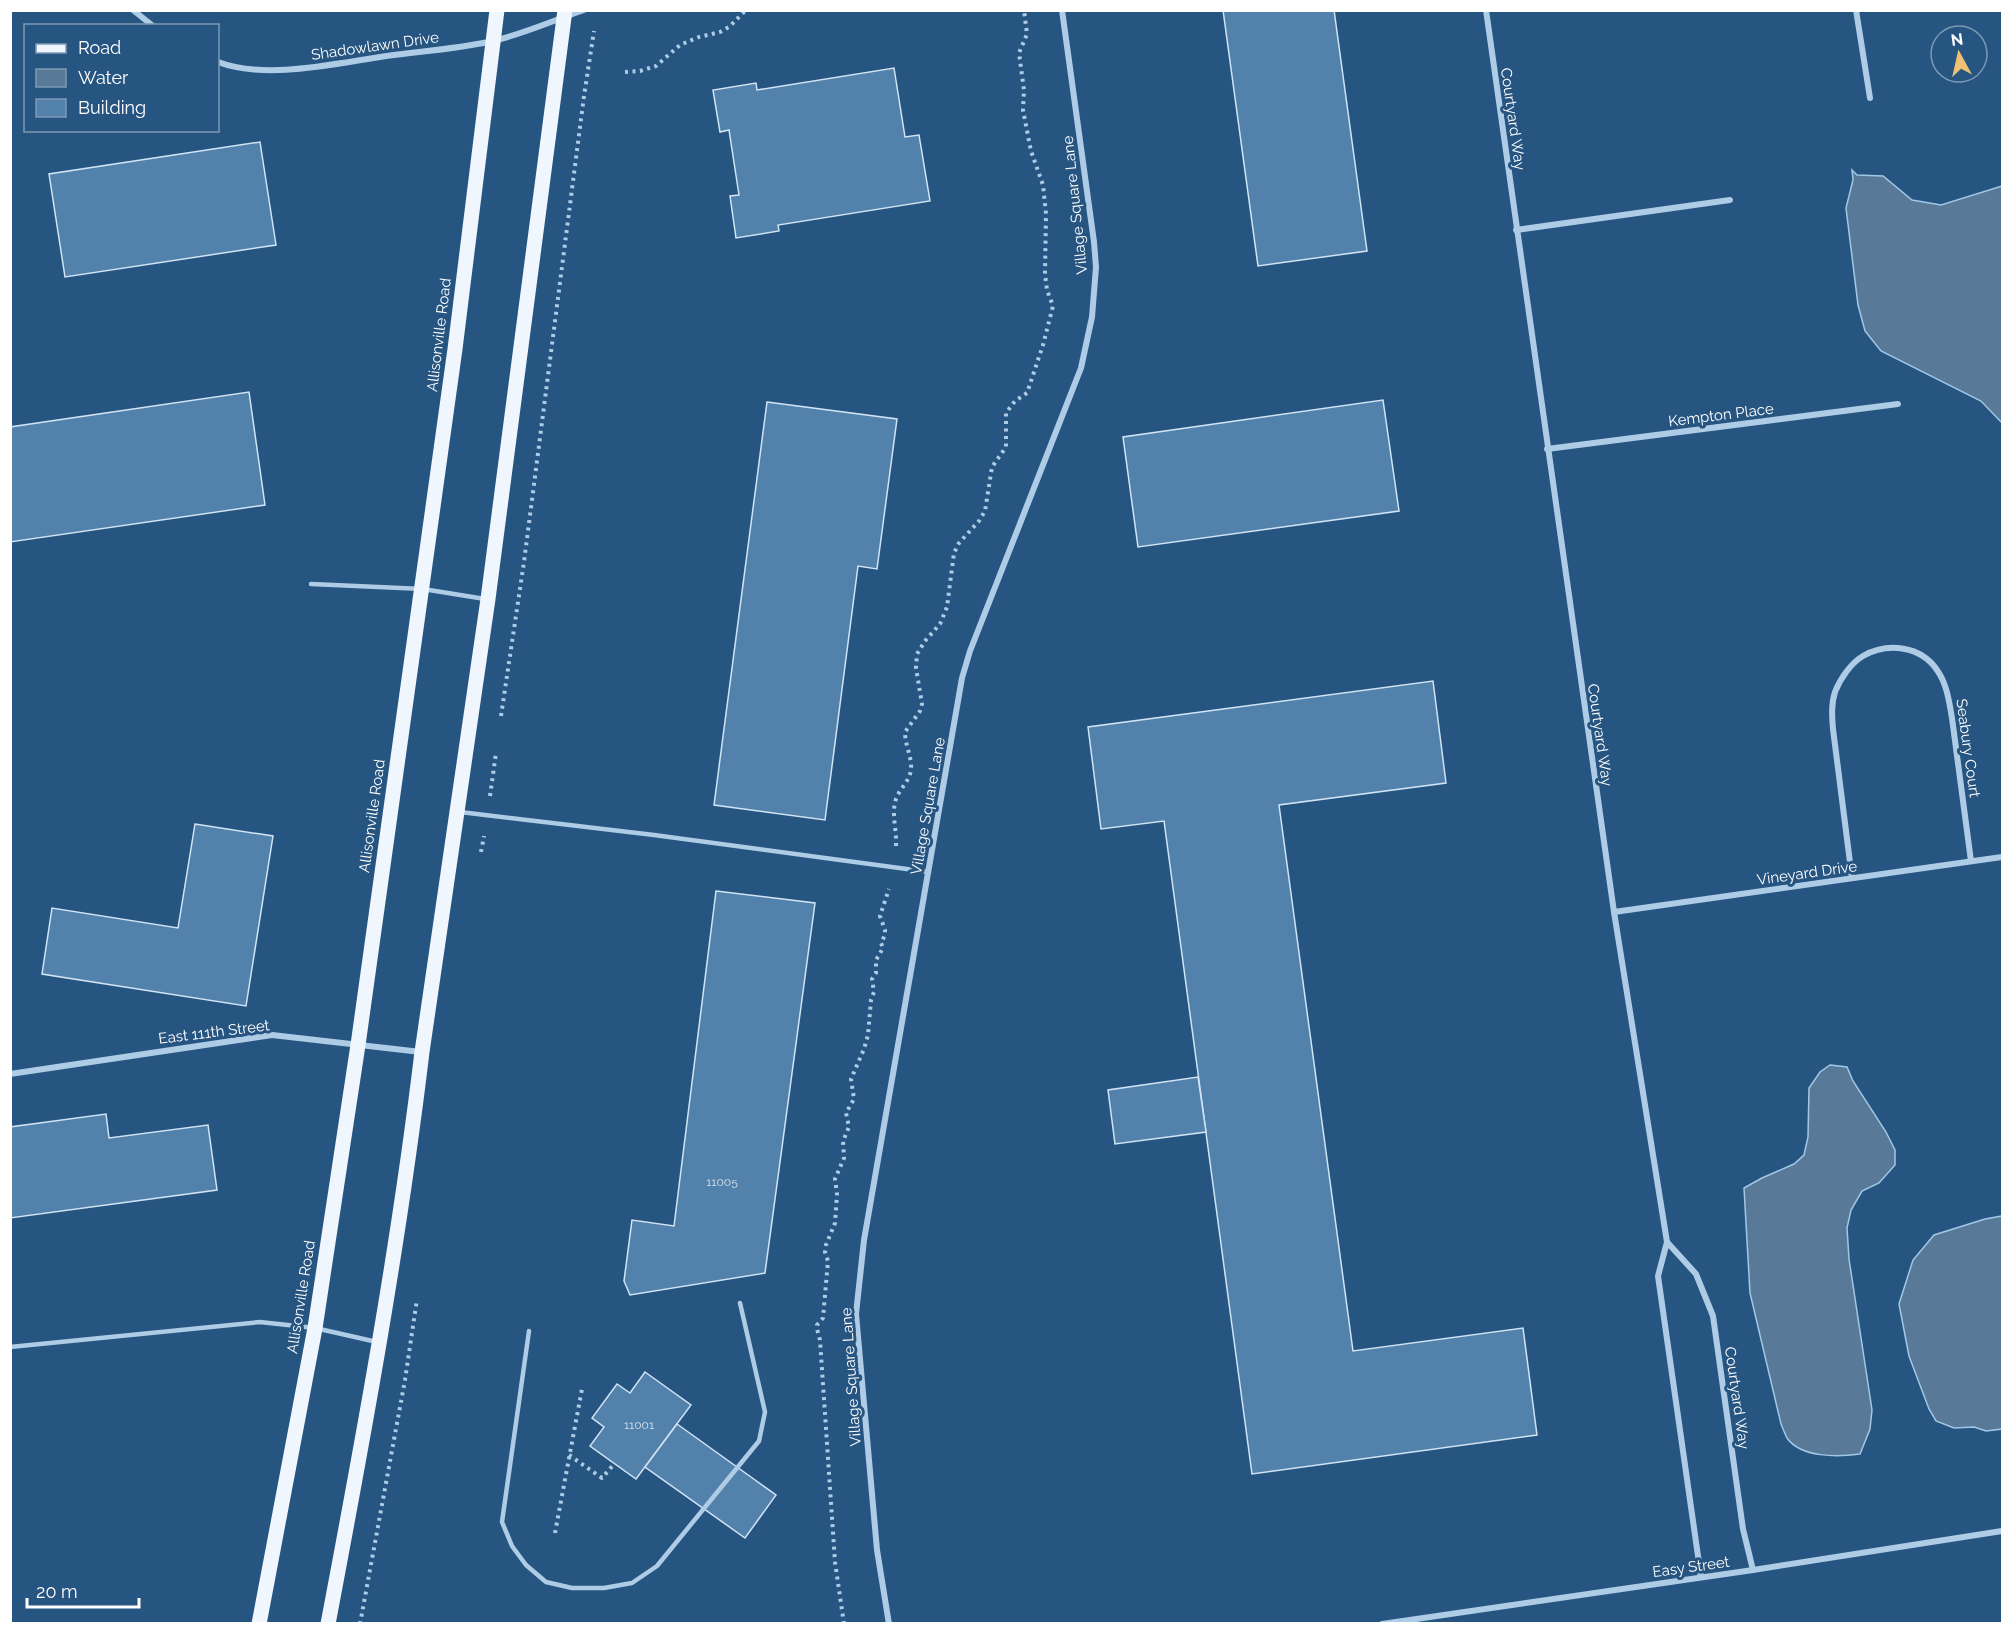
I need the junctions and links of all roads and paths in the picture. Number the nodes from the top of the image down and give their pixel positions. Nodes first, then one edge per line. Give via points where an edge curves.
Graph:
1 (497, 10) edge
2 (584, 10) edge
3 (746, 10) edge
4 (1062, 10) edge
5 (1486, 10) edge
6 (1856, 10) edge
7 (135, 11) edge
8 (565, 14) edge
9 (151, 24) edge
10 (494, 41) junction
11 (219, 62) edge
12 (625, 72) dead end
13 (1870, 98) dead end
14 (1730, 200) dead end
15 (1516, 230) junction
16 (1898, 404) dead end
17 (1547, 449) junction
18 (311, 584) dead end
19 (423, 589) junction
20 (488, 599) junction
21 (457, 812) junction
22 (2002, 856) edge
23 (1971, 861) junction
24 (929, 872) junction
25 (1852, 878) junction
26 (1614, 912) junction
27 (358, 1045) junction
28 (422, 1053) junction
29 (10, 1074) edge
30 (1667, 1242) junction
31 (740, 1303) dead end
32 (315, 1328) junction
33 (529, 1331) dead end
34 (380, 1342) junction
35 (10, 1347) edge
36 (582, 1389) dead end
37 (569, 1455) junction
38 (614, 1464) dead end
39 (2002, 1531) edge
40 (555, 1533) dead end
41 (1753, 1570) junction
42 (1701, 1577) junction
43 (260, 1623) edge
44 (328, 1623) edge
45 (889, 1623) edge
46 (1382, 1623) edge

1 - 10 main road, Allisonville Road
2 - 8 street
3 - 12 path via 729,27 680,45 656,66
4 - 24 street, Village Square Lane via 1094,242 1092,317 1081,368 962,678
5 - 15 street, Courtyard Way
6 - 13 street
7 - 9 street
8 - 10 street, Shadowlawn Drive
8 - 20 main road
10 - 11 street, Shadowlawn Drive via 291,69 260,71
10 - 19 main road, Allisonville Road
14 - 15 street
15 - 17 street, Courtyard Way
16 - 17 street, Kempton Place
17 - 26 street, Courtyard Way
18 - 19 lane
19 - 20 lane
19 - 27 main road, Allisonville Road
20 - 21 main road
21 - 24 lane
21 - 28 main road
22 - 23 street, Vineyard Drive
23 - 25 street, Vineyard Drive
23 - 25 street, Seabury Court via 1949,696 1943,679 1928,659 1916,651 1888,648 1863,656 1851,666 1834,693 1833,729
24 - 45 street, Village Square Lane via 864,1240 856,1314 878,1550
25 - 26 street, Vineyard Drive
26 - 30 street, Courtyard Way
27 - 28 street, East 111th Street
27 - 29 street, East 111th Street via 272,1035
27 - 32 main road, Allisonville Road
28 - 34 main road
30 - 41 street, Courtyard Way via 1696,1274 1713,1316 1743,1529
30 - 42 street, Courtyard Way via 1658,1276
31 - 33 lane via 765,1412 759,1441 657,1566 632,1583 604,1588 572,1588 546,1582 512,1546 502,1522
32 - 34 lane
32 - 35 lane via 260,1322
32 - 43 main road, Allisonville Road
34 - 44 main road
36 - 37 path
37 - 38 path via 602,1478
37 - 40 path
39 - 41 street, Easy Street
41 - 42 street, Easy Street
42 - 46 street, Easy Street

